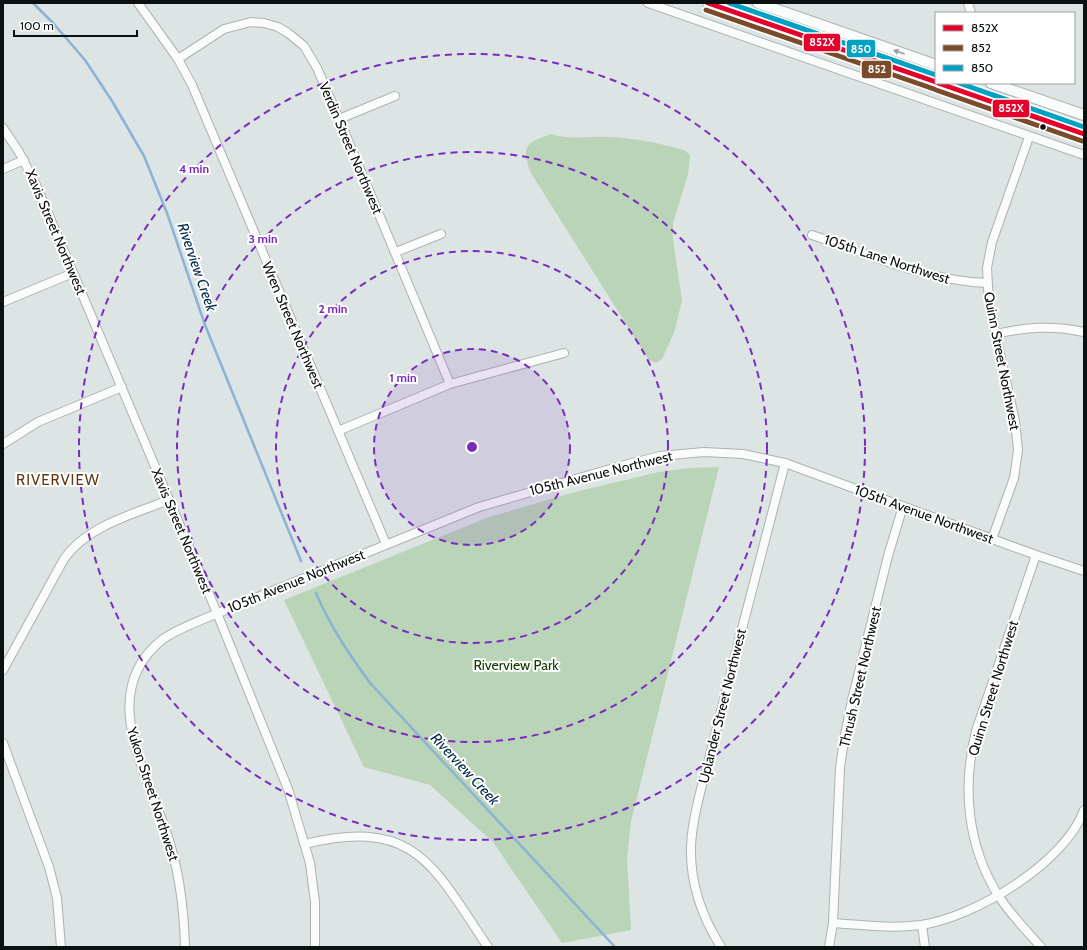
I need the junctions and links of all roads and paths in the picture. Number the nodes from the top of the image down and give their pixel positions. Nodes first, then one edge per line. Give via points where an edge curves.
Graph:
1 (138, 3) edge
2 (648, 3) edge
3 (708, 3) edge
4 (758, 3) edge
5 (178, 59) junction
6 (935, 65) edge
7 (935, 82) edge
8 (943, 84) edge
9 (994, 84) edge
10 (967, 88) edge
11 (395, 96) dead end
12 (1084, 115) edge
13 (339, 119) junction
14 (3, 128) edge
15 (1084, 134) edge
16 (1029, 137) junction
17 (1084, 155) edge
18 (24, 160) junction
19 (3, 168) edge
20 (441, 234) dead end
21 (812, 235) dead end
22 (396, 252) junction
23 (73, 273) junction
24 (987, 283) junction
25 (3, 302) edge
26 (1084, 332) edge
27 (996, 334) junction
28 (564, 352) dead end
29 (450, 384) junction
30 (122, 387) junction
31 (338, 431) junction
32 (3, 444) edge
33 (785, 463) junction
34 (169, 500) junction
35 (903, 506) junction
36 (992, 539) junction
37 (386, 544) junction
38 (1036, 555) junction
39 (1084, 571) edge
40 (217, 613) junction
41 (3, 670) edge
42 (3, 743) edge
43 (1084, 810) edge
44 (305, 844) junction
45 (998, 894) junction
46 (832, 923) junction
47 (922, 925) junction
48 (61, 947) edge
49 (185, 947) edge
50 (315, 947) edge
51 (488, 947) edge
52 (721, 947) edge
53 (829, 947) edge
54 (925, 947) edge
55 (1041, 947) edge

1 - 5 street, Wren Street Northwest
2 - 16 street
3 - 7 main road
6 -> 4 main road
5 - 13 street, Verdin Street Northwest via 216,33 232,26 251,22 278,27 298,40 308,52
5 - 31 street, Wren Street Northwest via 192,84
8 - 10 main road
9 - 12 main road
10 - 15 main road
11 - 13 street
13 - 22 street, Verdin Street Northwest
14 - 18 street, Xavis Street Northwest
16 - 17 street
16 - 24 street, Quinn Street Northwest via 992,242
18 - 19 street
18 - 23 street, Xavis Street Northwest
20 - 22 street
21 - 24 street, 105th Lane Northwest via 931,275 960,282
22 - 29 street, Verdin Street Northwest
23 - 25 street
23 - 30 street, Xavis Street Northwest
24 - 27 street, Quinn Street Northwest
26 - 27 street via 1042,326
27 - 36 street, Quinn Street Northwest via 1015,421 1018,450 1014,478
28 - 29 street
29 - 31 street
30 - 32 street via 38,422
30 - 34 street, Xavis Street Northwest
31 - 37 street, Wren Street Northwest
33 - 35 street, 105th Avenue Northwest
33 - 37 street, 105th Avenue Northwest via 749,455 716,452 682,453 652,458 499,500
33 - 52 street, Uplander Street Northwest via 742,624 694,822 691,857 696,895
34 - 40 street, Xavis Street Northwest
34 - 41 street via 98,530 76,545 64,559
35 - 36 street, 105th Avenue Northwest
35 - 46 street, Thrush Street Northwest via 888,556 844,740 840,768
36 - 38 street, 105th Avenue Northwest
37 - 40 street, 105th Avenue Northwest
38 - 39 street, 105th Avenue Northwest
38 - 45 street, Quinn Street Northwest via 976,731 968,772 968,800 973,832 984,867
40 - 44 street, Xavis Street Northwest via 288,789
40 - 49 street, Yukon Street Northwest via 176,631 154,648 139,667 128,702 134,742 167,832 176,866
42 - 48 street via 49,867 57,898
43 - 45 street via 1077,827 1059,850
44 - 50 street, Xavis Street Northwest via 315,902
44 - 51 street via 361,835 390,840 416,853 439,874
45 - 47 street via 950,918
45 - 55 street, Quinn Street Northwest
46 - 47 street via 891,927
46 - 53 street, Thrush Street Northwest
47 - 54 street

